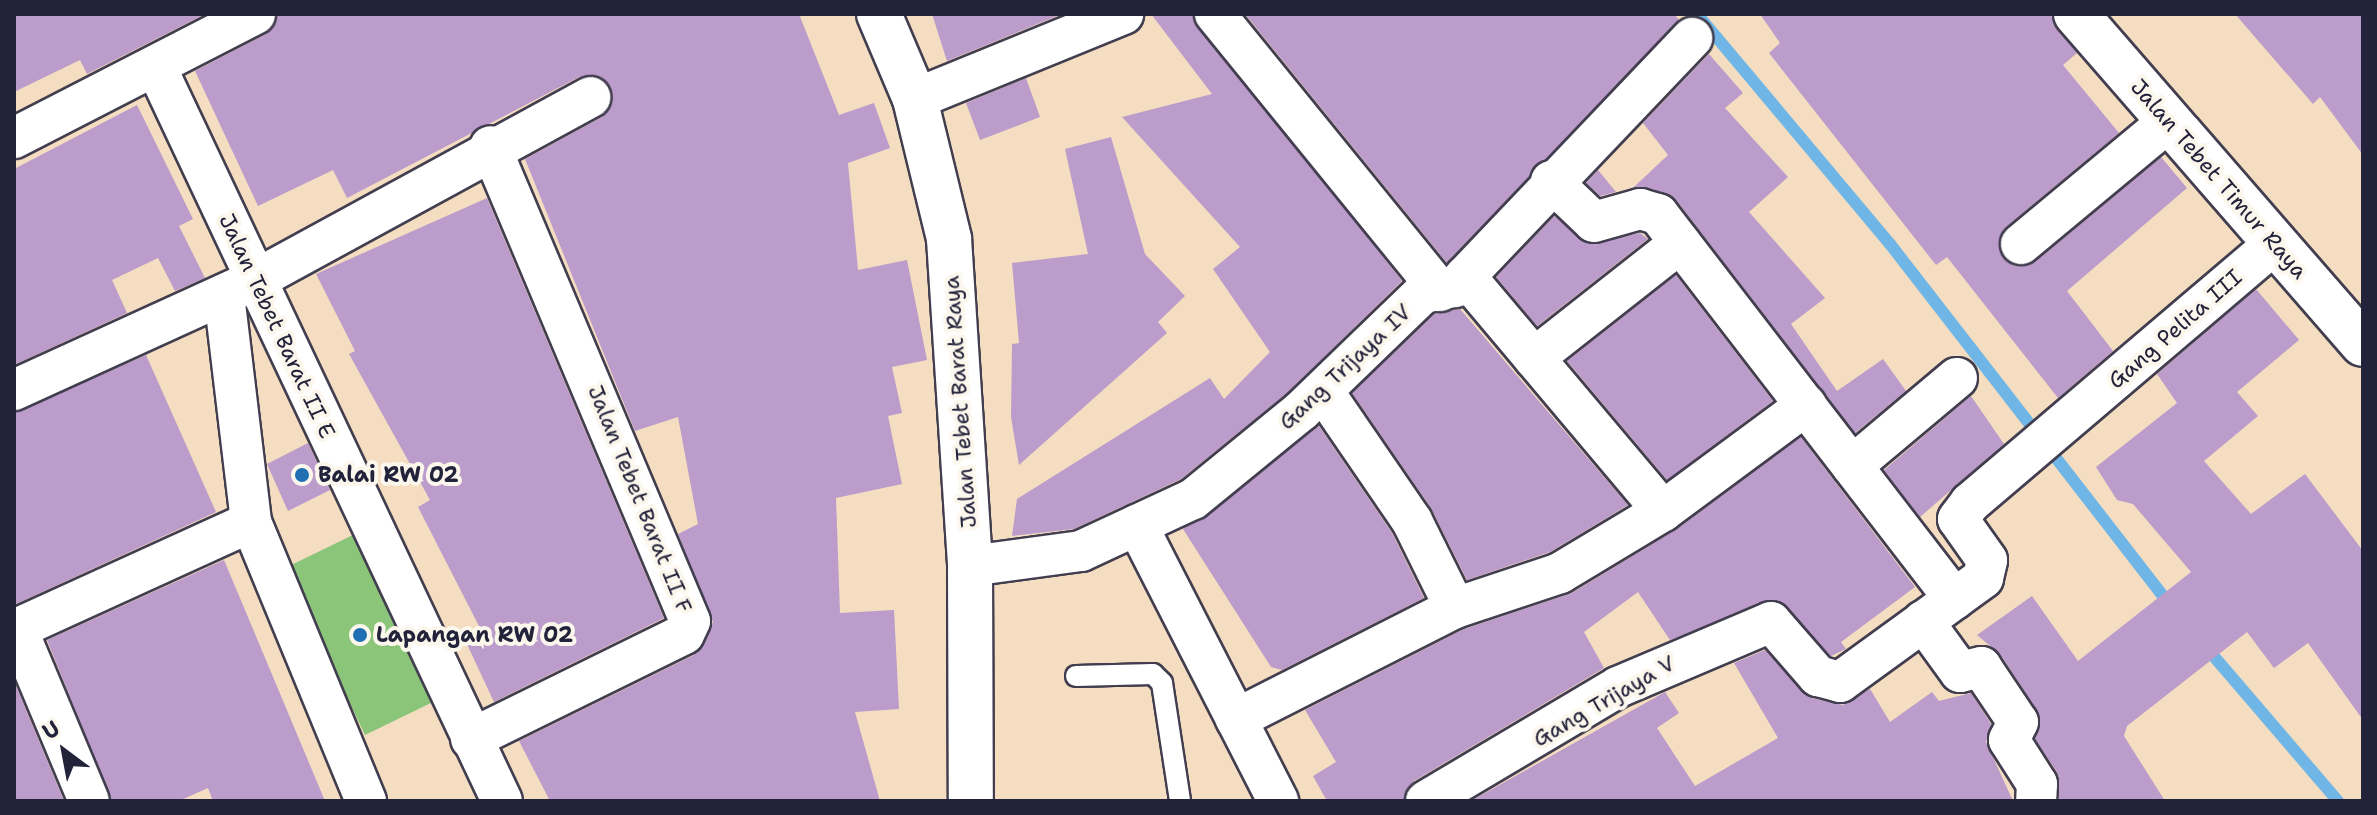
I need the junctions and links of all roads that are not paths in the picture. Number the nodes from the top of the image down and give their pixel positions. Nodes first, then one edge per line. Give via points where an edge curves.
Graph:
1 (255, 14) edge
2 (879, 14) edge
3 (1123, 14) edge
4 (1215, 14) edge
5 (2076, 14) edge
6 (1705, 23) edge
7 (156, 67) junction
8 (590, 97) dead end
9 (915, 99) junction
10 (2169, 121) junction
11 (14, 138) edge
12 (490, 146) junction
13 (1551, 181) junction
14 (1680, 243) junction
15 (2275, 243) junction
16 (2021, 244) dead end
17 (1452, 283) junction
18 (239, 287) junction
19 (2363, 344) edge
20 (1534, 358) junction
21 (1957, 378) dead end
22 (14, 390) edge
23 (1323, 391) junction
24 (1806, 405) junction
25 (2069, 421) joint
26 (1852, 466) junction
27 (1663, 511) junction
28 (251, 522) junction
29 (1137, 525) junction
30 (970, 566) junction
31 (1455, 608) junction
32 (1939, 610) junction
33 (15, 630) edge
34 (1076, 676) dead end
35 (1236, 719) junction
36 (471, 739) junction
37 (89, 801) edge
38 (366, 801) edge
39 (502, 801) edge
40 (971, 801) edge
41 (1180, 801) edge
42 (1278, 801) edge
43 (1426, 801) edge
44 (2036, 801) edge

1 - 7 street
2 - 9 street, Jalan Tebet Barat Raya
3 - 9 street
4 - 17 street
5 - 10 street, Jalan Tebet Timur Raya
6 - 13 street, Gang Trijaya IV
7 - 11 street
7 - 18 street, Jalan Tebet Barat II E
8 - 12 street
9 - 30 street, Jalan Tebet Barat Raya via 949,239
10 - 15 street, Jalan Tebet Timur Raya
10 - 16 street
12 - 18 street
12 - 36 street, Jalan Tebet Barat II F via 690,621 684,634
13 - 14 street via 1594,222 1640,209 1658,214
13 - 17 street, Gang Trijaya IV
14 - 20 street
14 - 24 street
15 - 19 street, Jalan Tebet Timur Raya
15 - 25 street, Gang Pelita III
17 - 20 street
17 - 23 street, Gang Trijaya IV via 1423,293
18 - 22 street
18 - 28 street, Jalan Tebet Barat II E
18 - 36 street, Jalan Tebet Barat II E
20 - 27 street
21 - 26 street
23 - 29 street, Gang Trijaya IV via 1193,499
23 - 31 street via 1412,521
24 - 26 street
24 - 27 street
25 - 32 street, Gang Trijaya V via 1958,519 1987,560 1983,578
26 - 32 street
27 - 31 street via 1560,573
28 - 33 street
28 - 38 street, Jalan Tebet Barat II E
29 - 30 street, Gang Trijaya IV via 1081,551
29 - 35 street
30 - 40 street, Jalan Tebet Barat Raya
31 - 35 street
32 - 43 street, Gang Trijaya V via 1840,682 1818,676 1771,622 1734,634 1618,687
32 - 44 street via 1960,672 1981,667 2018,722 2009,740 2037,784
33 - 37 street
34 - 41 lane via 1153,674 1162,683
35 - 42 street
36 - 39 street, Jalan Tebet Barat II E

